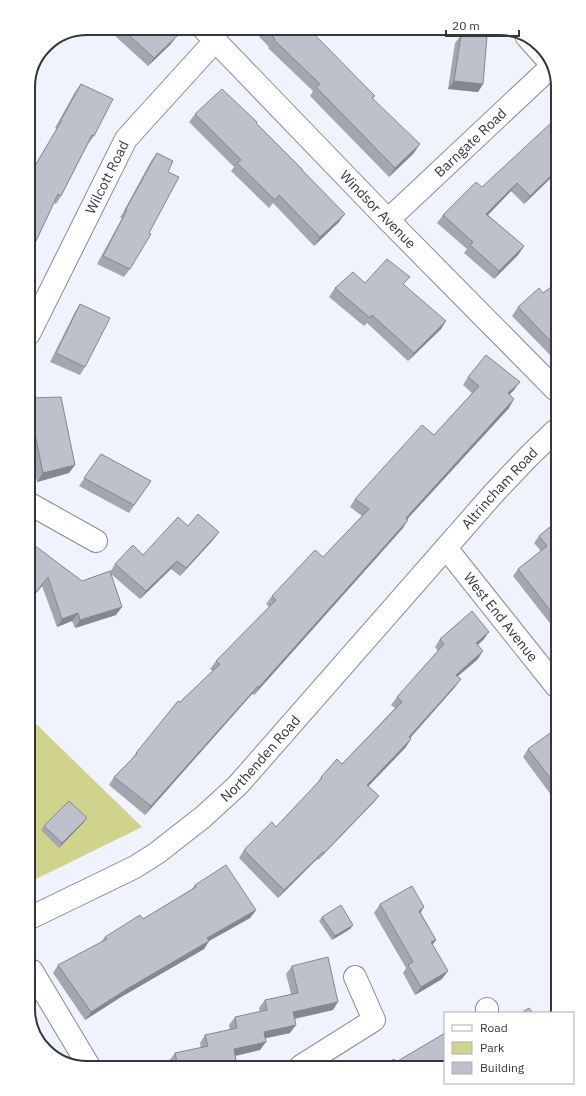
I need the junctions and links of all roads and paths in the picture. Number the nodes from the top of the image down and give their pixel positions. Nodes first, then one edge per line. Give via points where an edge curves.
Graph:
1 (209, 35) edge
2 (548, 71) edge
3 (388, 220) junction
4 (35, 322) edge
5 (551, 385) edge
6 (551, 435) edge
7 (35, 507) edge
8 (96, 541) dead end
9 (446, 548) junction
10 (551, 680) edge
11 (35, 916) edge
12 (35, 976) edge
13 (355, 977) dead end
14 (86, 1061) edge
15 (310, 1061) edge

1 - 3 street, Windsor Avenue
1 - 4 street, Wilcott Road via 126,139
2 - 3 street, Barngate Road
3 - 5 street, Windsor Avenue
6 - 9 street, Altrincham Road via 499,488
7 - 8 street
9 - 10 street, West End Avenue
9 - 11 street, Northenden Road via 238,785 204,817 135,867
12 - 14 street
13 - 15 street via 374,1020

